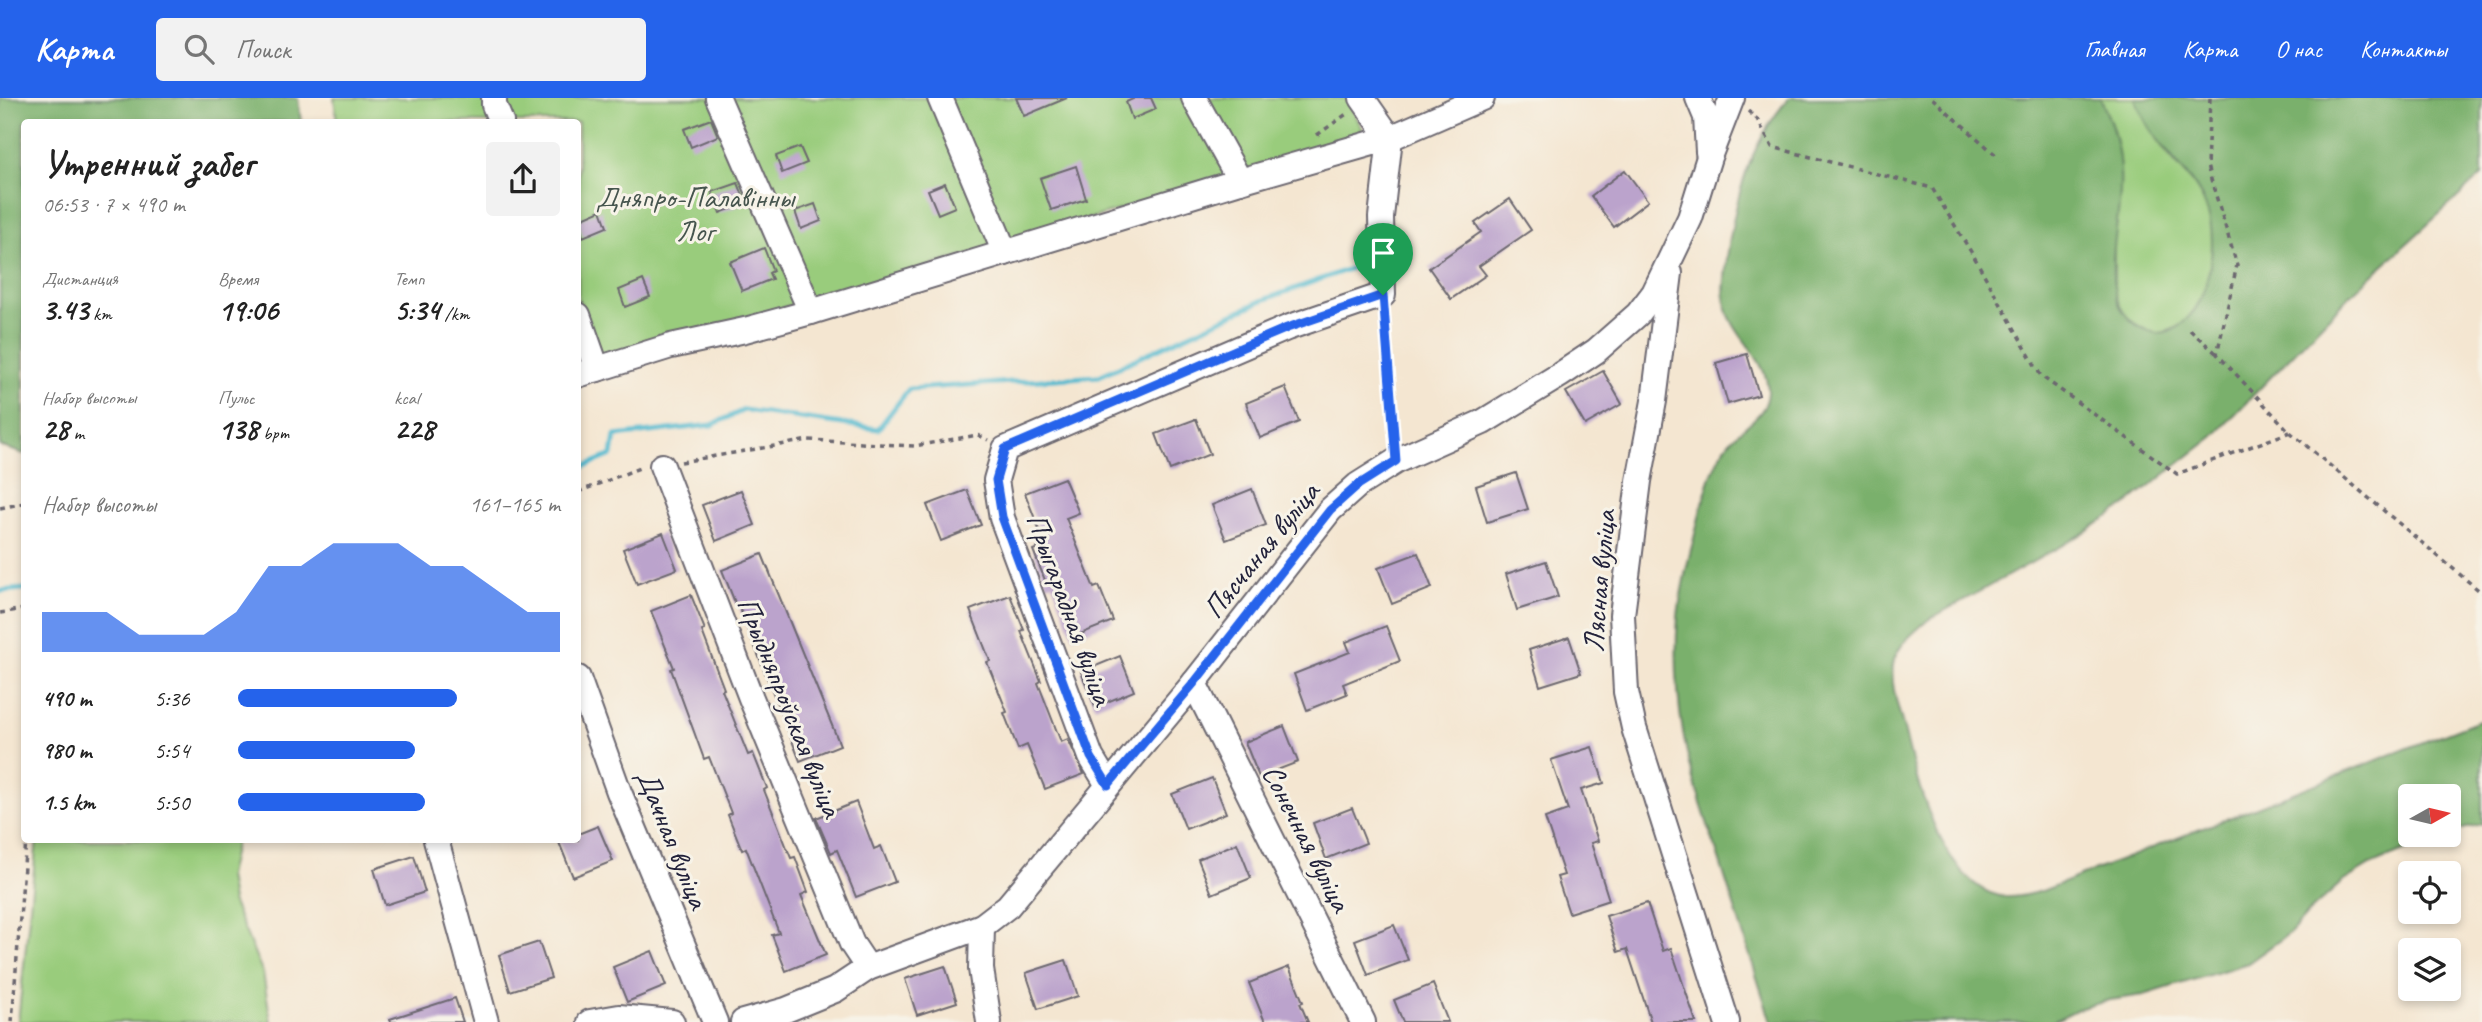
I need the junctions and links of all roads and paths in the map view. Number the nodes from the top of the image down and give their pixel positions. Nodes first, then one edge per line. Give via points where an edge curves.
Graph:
1 (718, 98) edge
2 (940, 98) edge
3 (1194, 98) edge
4 (1362, 98) edge
5 (1482, 98) edge
6 (1698, 98) edge
7 (1932, 98) edge
8 (2210, 98) edge
9 (1736, 102) edge
10 (1390, 138) junction
11 (1996, 155) dead end
12 (1709, 157) junction
13 (1240, 181) junction
14 (1005, 253) junction
15 (1672, 259) junction
16 (1383, 295) junction
17 (811, 312) junction
18 (2190, 330) dead end
19 (581, 335) edge
20 (2217, 354) junction
21 (587, 372) edge
22 (2290, 432) junction
23 (1005, 449) junction
24 (1396, 461) junction
25 (662, 466) junction
26 (581, 491) edge
27 (21, 504) edge
28 (0, 508) edge
29 (2482, 593) edge
30 (21, 610) edge
31 (0, 613) edge
32 (1194, 683) junction
33 (581, 686) edge
34 (1108, 785) junction
35 (26, 843) edge
36 (437, 843) edge
37 (982, 926) junction
38 (868, 968) junction
39 (12, 1022) edge
40 (486, 1022) edge
41 (590, 1022) edge
42 (672, 1022) edge
43 (715, 1022) edge
44 (743, 1022) edge
45 (989, 1022) edge
46 (1363, 1022) edge
47 (1727, 1022) edge

1 - 17 street
2 - 14 street
3 - 13 street
4 - 10 street
5 - 10 street
6 - 12 street via 1706,117
7 - 11 path
8 - 20 path via 2207,166 2238,265
9 - 12 street, Пясчаная вуліца
9 - 22 path via 1757,119 1772,147 1932,188 2041,376 2177,474
10 - 13 street
10 - 16 street via 1381,217
12 - 15 street, Пясчаная вуліца
13 - 14 street
14 - 17 street
15 - 24 street, Пясчаная вуліца via 1638,314 1596,351 1483,422
15 - 47 street, Лясная вуліца via 1625,582 1622,645 1634,728
16 - 23 street via 1287,328
16 - 24 path
17 - 21 street
18 - 20 path
19 - 21 street
20 - 22 path
22 - 29 path
23 - 25 path via 978,435 914,446 809,440
23 - 34 street, Прыгарадная вуліца via 996,480 1002,517 1091,757
24 - 32 street, Пясчаная вуліца via 1330,510
25 - 26 path via 643,467
25 - 38 street, Прыдняпроўская вуліца via 751,698 852,944
27 - 28 path
30 - 31 path
32 - 34 street, Пясчаная вуліца
32 - 46 street, Сонечная вуліца
33 - 43 street, Дачная вуліца via 619,792
34 - 37 street, Пясчаная вуліца via 1008,906
35 - 39 path
36 - 40 street
37 - 38 street, Пясчаная вуліца
37 - 45 street via 981,969
38 - 44 street, Пясчаная вуліца via 835,990
41 - 42 street via 619,1017

